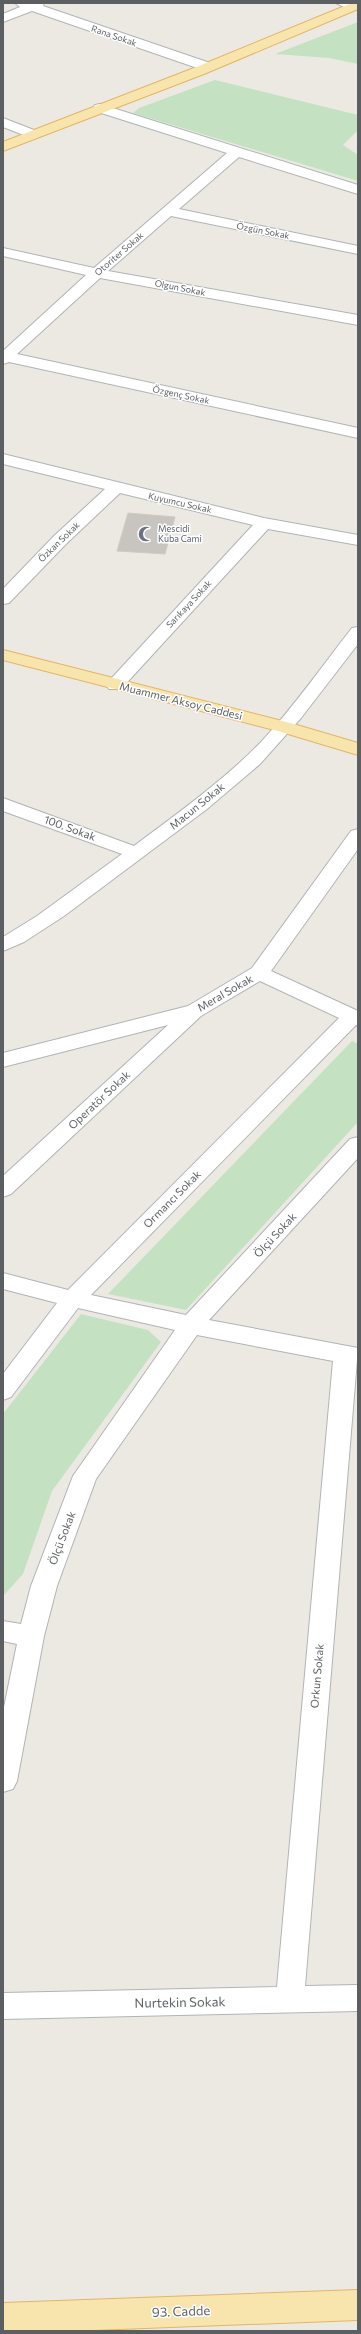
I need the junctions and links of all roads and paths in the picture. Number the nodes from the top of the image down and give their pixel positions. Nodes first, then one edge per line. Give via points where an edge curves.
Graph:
1 (31, 4) edge
2 (351, 5) edge
3 (3, 18) edge
4 (208, 67) junction
5 (100, 108) junction
6 (3, 122) edge
7 (34, 135) junction
8 (3, 147) edge
9 (237, 151) junction
10 (358, 190) edge
11 (167, 212) junction
12 (358, 250) edge
13 (3, 252) edge
14 (97, 273) junction
15 (358, 320) edge
16 (4, 358) edge
17 (358, 433) edge
18 (3, 459) edge
19 (116, 488) junction
20 (264, 523) junction
21 (358, 540) edge
22 (3, 599) edge
23 (358, 632) edge
24 (3, 655) edge
25 (115, 685) junction
26 (284, 727) junction
27 (358, 748) edge
28 (3, 804) edge
29 (358, 835) edge
30 (136, 853) junction
31 (3, 945) edge
32 (259, 973) junction
33 (196, 1011) junction
34 (355, 1018) edge
35 (3, 1060) edge
36 (358, 1144) edge
37 (3, 1189) edge
38 (3, 1281) edge
39 (73, 1299) junction
40 (191, 1325) junction
41 (351, 1355) edge
42 (3, 1391) edge
43 (3, 1632) edge
44 (31, 1636) junction
45 (3, 1781) edge
46 (358, 1998) edge
47 (290, 1999) junction
48 (3, 2006) edge
49 (358, 2305) edge
50 (3, 2318) edge
51 (89, 2323) edge

1 - 3 street
1 - 4 street, Rana Sokak
2 - 4 main road
4 - 5 main road
5 - 7 main road
5 - 9 street
6 - 7 street
7 - 8 main road
9 - 10 street
9 - 11 street, Otoriter Sokak
11 - 12 street, Özgün Sokak
11 - 14 street, Otoriter Sokak
13 - 14 street, Olgun Sokak
14 - 15 street, Olgun Sokak
14 - 16 street, Otoriter Sokak
16 - 17 street, Özgenç Sokak
18 - 19 street, Kuyumcu Sokak
19 - 20 street, Kuyumcu Sokak
19 - 22 street, Özkan Sokak via 60,540
20 - 21 street, Kuyumcu Sokak
20 - 25 street, Sarıkaya Sokak
23 - 26 street, Macun Sokak
24 - 25 main road, Muammer Aksoy Caddesi
25 - 26 main road, Muammer Aksoy Caddesi
26 - 27 main road, Muammer Aksoy Caddesi
26 - 30 street, Macun Sokak via 253,760
28 - 30 street, 100. Sokak
29 - 32 street, Meral Sokak
30 - 31 street, Macun Sokak via 26,933
32 - 33 street, Meral Sokak
32 - 34 street
33 - 35 street, Meral Sokak
33 - 37 street, Operatör Sokak
34 - 39 street, Ormancı Sokak
36 - 40 street, Ölçü Sokak
38 - 39 street
39 - 40 street
39 - 42 street, Ormancı Sokak
40 - 41 street
40 - 44 street, Ölçü Sokak via 85,1476 44,1586
41 - 47 street, Orkun Sokak
43 - 44 street
44 - 45 street, Ölçü Sokak
46 - 47 street, Nurtekin Sokak
47 - 48 street, Nurtekin Sokak
49 - 51 main road, 93. Cadde
50 - 51 main road, 93. Cadde

